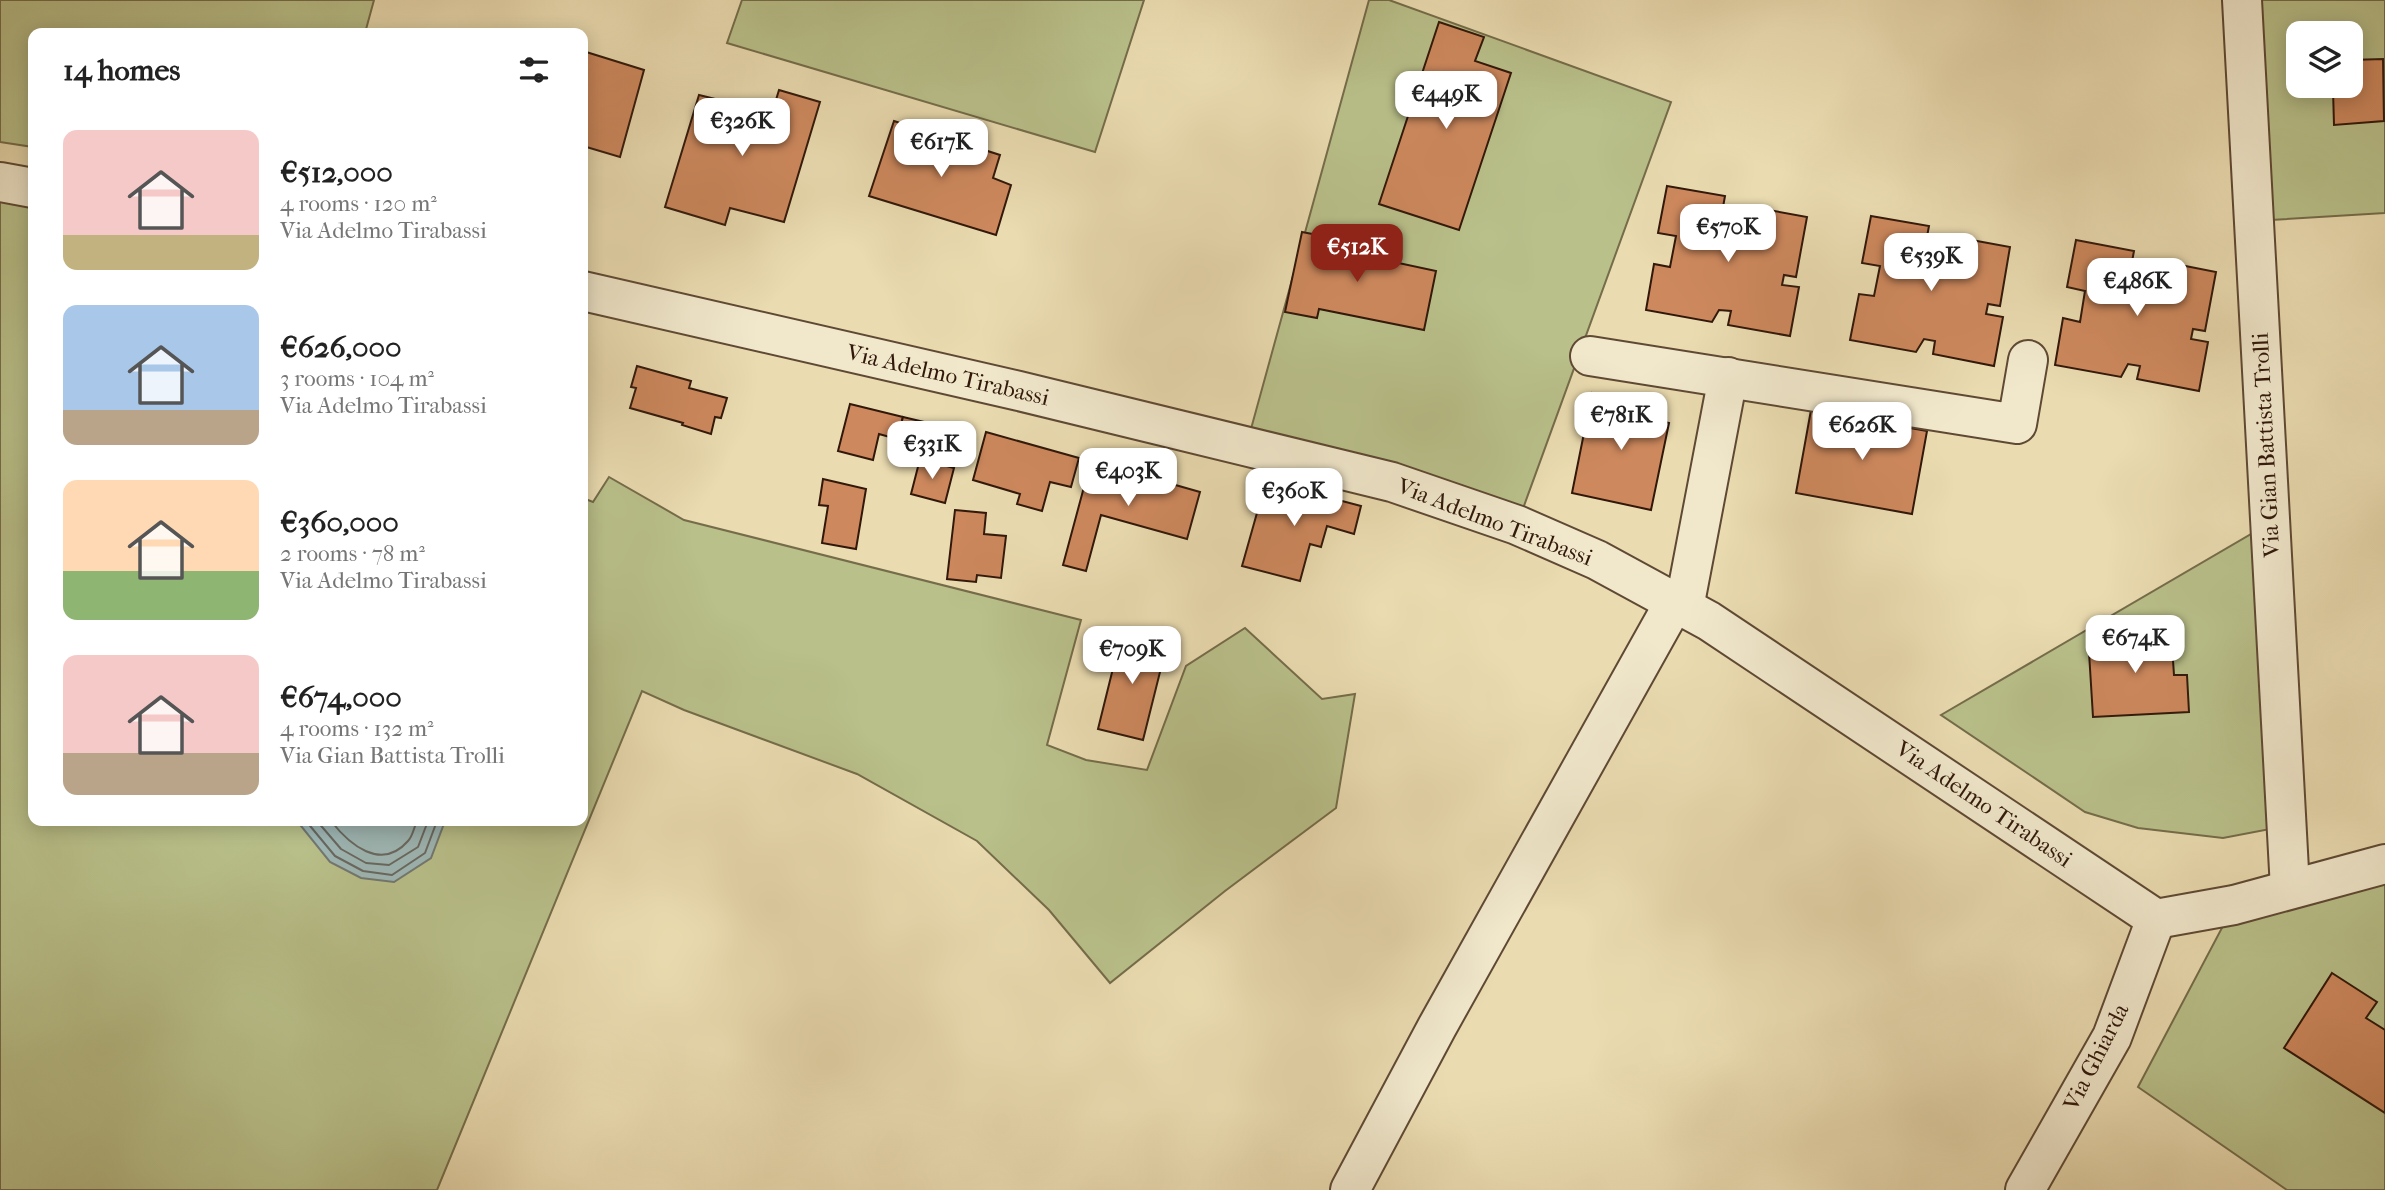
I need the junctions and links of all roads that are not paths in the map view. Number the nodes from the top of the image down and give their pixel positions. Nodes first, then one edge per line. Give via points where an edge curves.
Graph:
1 (2242, 0) edge
2 (0, 182) edge
3 (28, 187) edge
4 (588, 291) edge
5 (1590, 356) dead end
6 (2028, 360) dead end
7 (1728, 377) junction
8 (1679, 605) junction
9 (2385, 864) edge
10 (2290, 890) junction
11 (2156, 919) junction
12 (1350, 1190) edge
13 (2025, 1190) edge

1 - 10 street, Via Gian Battista Trolli
2 - 3 street
4 - 8 street, Via Adelmo Tirabassi via 1392,482 1517,525 1597,560
5 - 7 street
6 - 7 street via 2017,424
7 - 8 street
8 - 11 street, Via Adelmo Tirabassi
8 - 12 street via 1464,978
9 - 10 street
10 - 11 street
11 - 13 street, Via Ghiarda via 2112,1037

